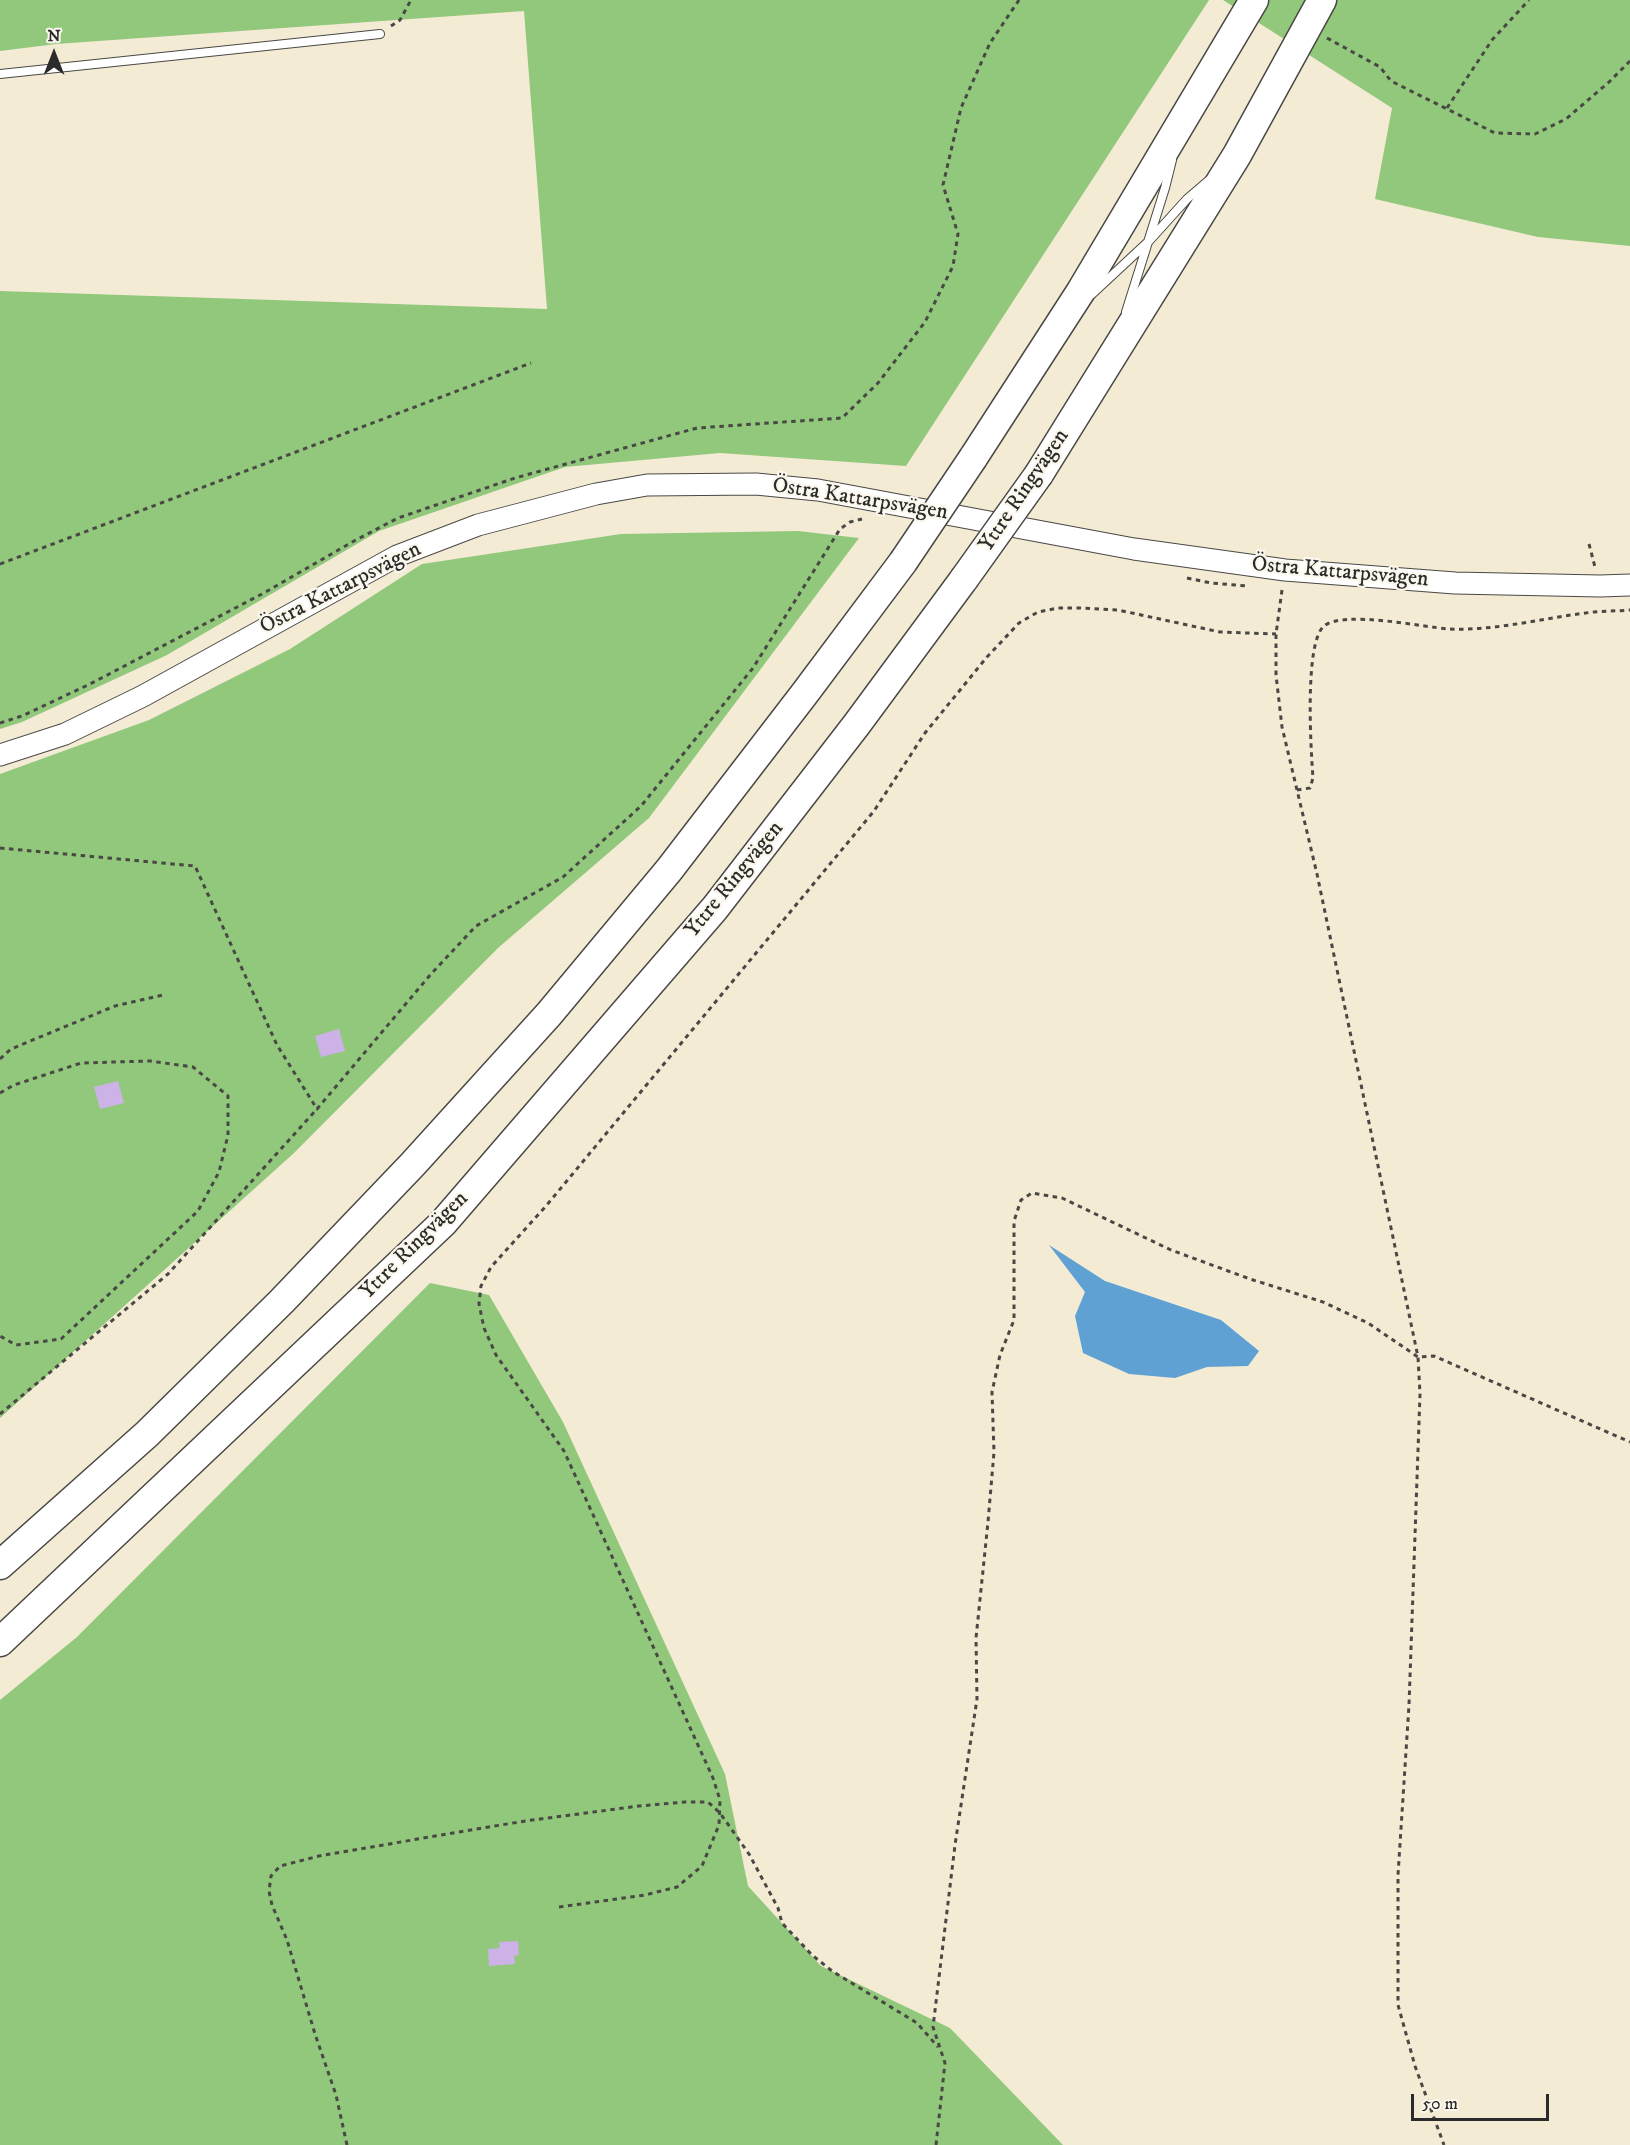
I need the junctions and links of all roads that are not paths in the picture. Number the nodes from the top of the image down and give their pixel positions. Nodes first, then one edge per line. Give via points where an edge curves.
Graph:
1 (1254, 0) edge
2 (1322, 0) edge
3 (380, 34) road end
4 (0, 74) edge
5 (1181, 123) junction
6 (1237, 154) junction
7 (1149, 242) junction
8 (1090, 297) dead end
9 (1082, 305) dead end
10 (1056, 328) junction
11 (1110, 361) junction
12 (1630, 585) edge
13 (0, 755) edge
14 (0, 1565) edge
15 (0, 1642) edge

1 - 5 highway
2 - 6 highway, Yttre Ringvägen
3 - 4 lane
5 - 7 lane
5 - 10 highway
6 - 7 lane via 1187,199
6 - 11 highway, Yttre Ringvägen
7 - 8 lane
7 - 11 lane
9 - 10 lane
10 - 14 highway, bridge via 903,562 669,870 549,1014 282,1301 147,1434
11 - 15 highway, Yttre Ringvägen, bridge via 1039,474 964,579 715,908 442,1223
12 - 13 street, Östra Kattarpsvägen via 1455,583 1285,570 1134,549 818,490 756,484 647,485 478,525 397,556 143,696 65,734

